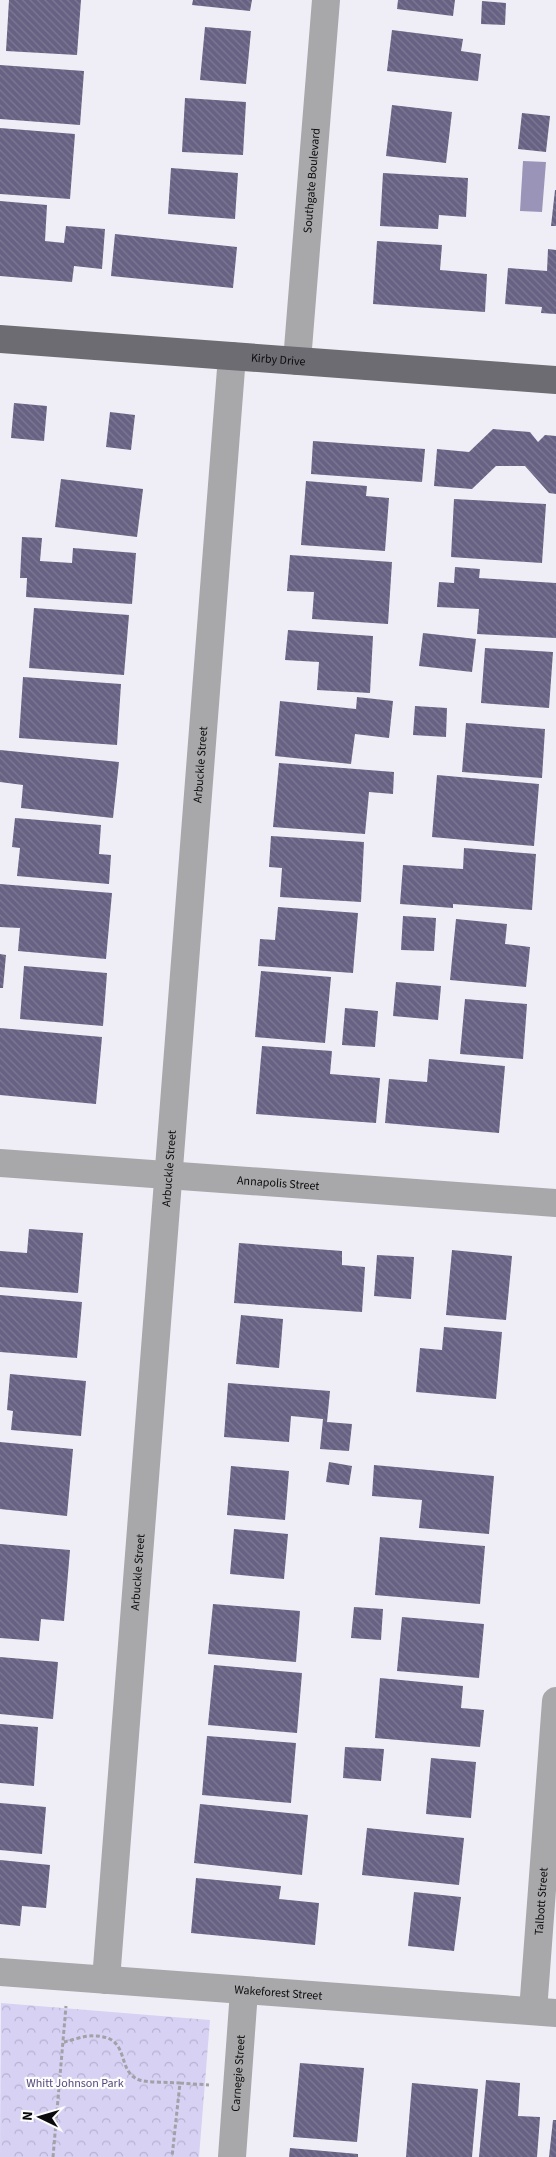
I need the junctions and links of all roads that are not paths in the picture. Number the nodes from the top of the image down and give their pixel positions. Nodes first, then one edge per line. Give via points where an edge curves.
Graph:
1 (326, 0) edge
2 (0, 340) edge
3 (232, 356) junction
4 (297, 361) junction
5 (556, 380) edge
6 (0, 1163) edge
7 (169, 1175) junction
8 (556, 1203) edge
9 (556, 1701) edge
10 (554, 1764) edge
11 (0, 1972) edge
12 (106, 1980) junction
13 (244, 1991) junction
14 (545, 2012) edge
15 (232, 2157) edge

1 - 4 street, Southgate Boulevard
2 - 3 main road, Kirby Drive
3 - 4 main road, Kirby Drive
3 - 7 street, Arbuckle Street
4 - 5 main road, Kirby Drive
6 - 7 street, Annapolis Street
7 - 8 street, Annapolis Street
7 - 12 street, Arbuckle Street
9 - 10 street, Talbott Street
10 - 14 street, Talbott Street
11 - 12 street, Wakeforest Street
12 - 13 street, Wakeforest Street
13 - 14 street, Wakeforest Street
13 - 15 street, Carnegie Street

